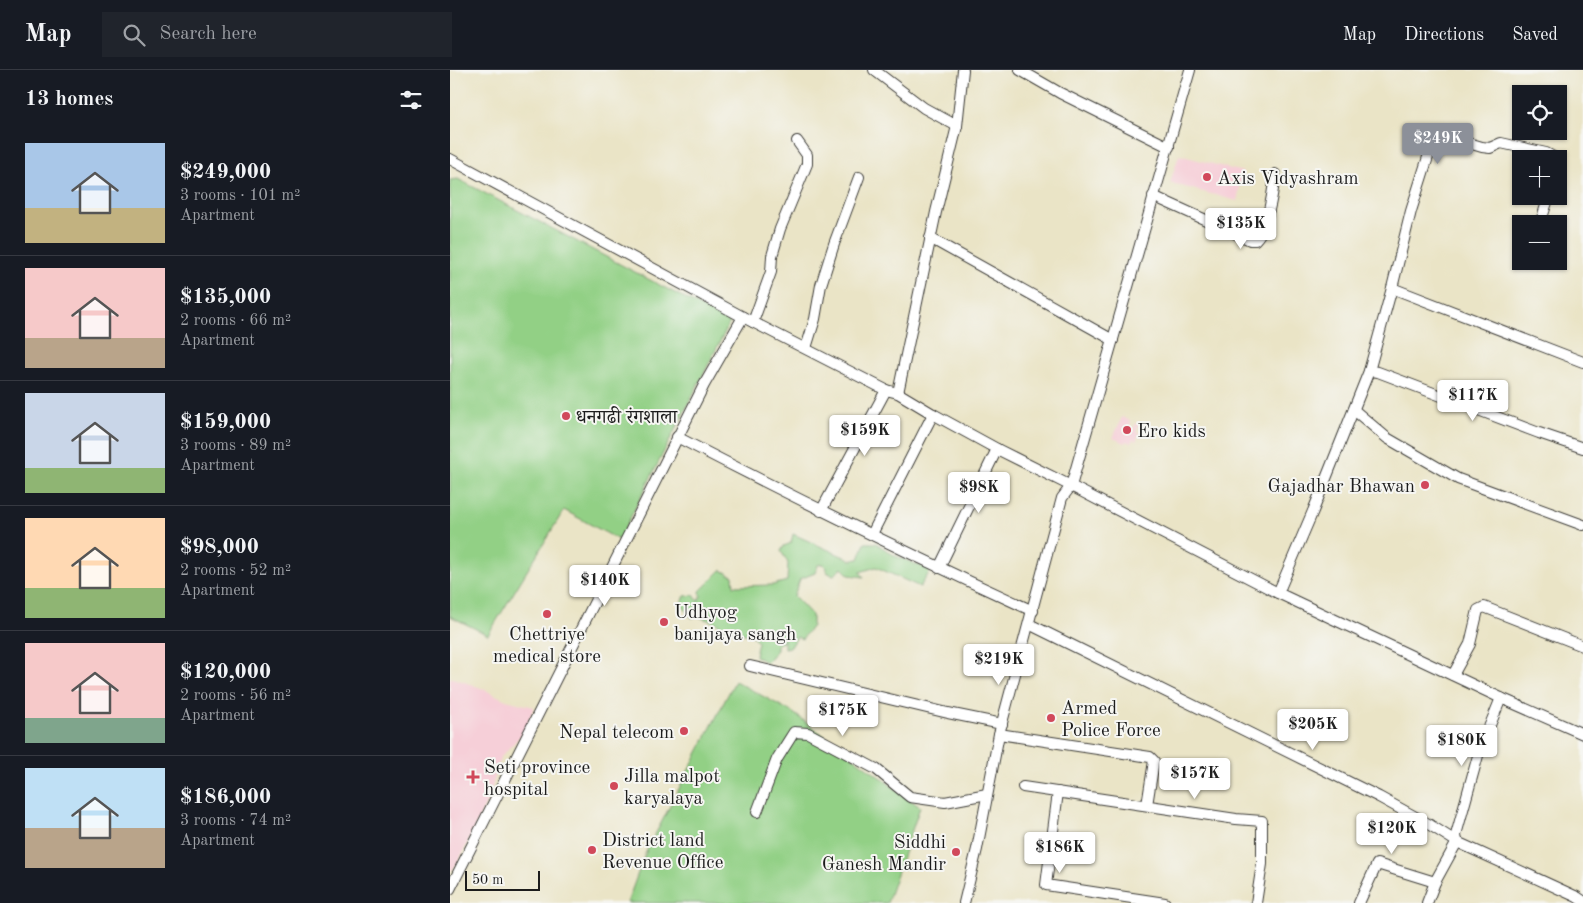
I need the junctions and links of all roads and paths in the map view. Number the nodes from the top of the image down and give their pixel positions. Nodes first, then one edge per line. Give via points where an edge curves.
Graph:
1 (874, 70) edge
2 (963, 70) edge
3 (1020, 70) edge
4 (1190, 70) edge
5 (957, 126) junction
6 (797, 141) dead end
7 (1169, 147) junction
8 (1532, 150) edge
9 (450, 159) edge
10 (1275, 174) dead end
11 (860, 177) dead end
12 (1153, 196) junction
13 (930, 238) junction
14 (1392, 288) junction
15 (743, 317) junction
16 (753, 322) junction
17 (1112, 340) junction
18 (806, 348) junction
19 (1583, 362) edge
20 (1369, 371) junction
21 (886, 390) junction
22 (898, 392) junction
23 (1354, 410) junction
24 (933, 414) junction
25 (677, 438) junction
26 (1583, 448) edge
27 (997, 450) junction
28 (1071, 486) junction
29 (821, 511) junction
30 (1583, 525) edge
31 (872, 534) junction
32 (939, 568) junction
33 (1278, 593) junction
34 (1033, 611) junction
35 (1029, 624) junction
36 (1583, 646) edge
37 (750, 666) dead end
38 (1453, 675) junction
39 (1501, 698) junction
40 (1000, 729) junction
41 (1583, 734) edge
42 (1023, 787) dead end
43 (1058, 792) junction
44 (987, 794) junction
45 (1147, 805) junction
46 (757, 812) dead end
47 (1456, 842) junction
48 (1434, 882) junction
49 (450, 889) edge
50 (1125, 900) edge
51 (1583, 901) edge
52 (964, 903) edge
53 (1165, 903) edge
54 (1256, 903) edge
55 (1358, 903) edge
56 (1427, 903) edge

1 - 5 street via 924,108
2 - 5 street
3 - 7 street
4 - 7 street
5 - 13 street
6 - 16 street via 807,155 807,164 780,229 771,272
7 - 12 street
8 - 14 street via 1501,143 1490,148 1482,147 1438,134 1411,211
9 - 15 street
10 - 12 street via 1272,198 1260,235 1255,240
11 - 18 street via 820,285
12 - 17 street
13 - 17 street
13 - 22 street
14 - 19 street
14 - 20 street
15 - 16 street
15 - 25 street
16 - 18 street
17 - 28 street
18 - 21 street
20 - 23 street
20 - 26 street
21 - 22 street
21 - 29 street
22 - 24 street
23 - 30 street via 1387,438 1458,479
23 - 33 street
24 - 27 street
24 - 31 street
25 - 29 street
25 - 49 street
27 - 28 street
27 - 32 street
28 - 33 street
28 - 34 street via 1062,498
29 - 31 street
31 - 32 street
32 - 34 street
33 - 38 street
34 - 35 street
35 - 40 street
35 - 47 street via 1379,797
36 - 38 street via 1484,607 1478,610 1470,644
37 - 40 street via 948,713
38 - 39 street
39 - 41 street
39 - 47 street via 1480,752
40 - 44 street
40 - 45 street via 1150,757 1154,761
42 - 43 street
43 - 45 street
43 - 50 street via 1046,885
44 - 46 street via 945,802 910,797 876,769 808,733 794,732 777,758
44 - 52 street
45 - 54 street via 1262,821 1262,864
47 - 48 street
47 - 51 street
48 - 55 street via 1377,864
48 - 56 street
50 - 53 street

